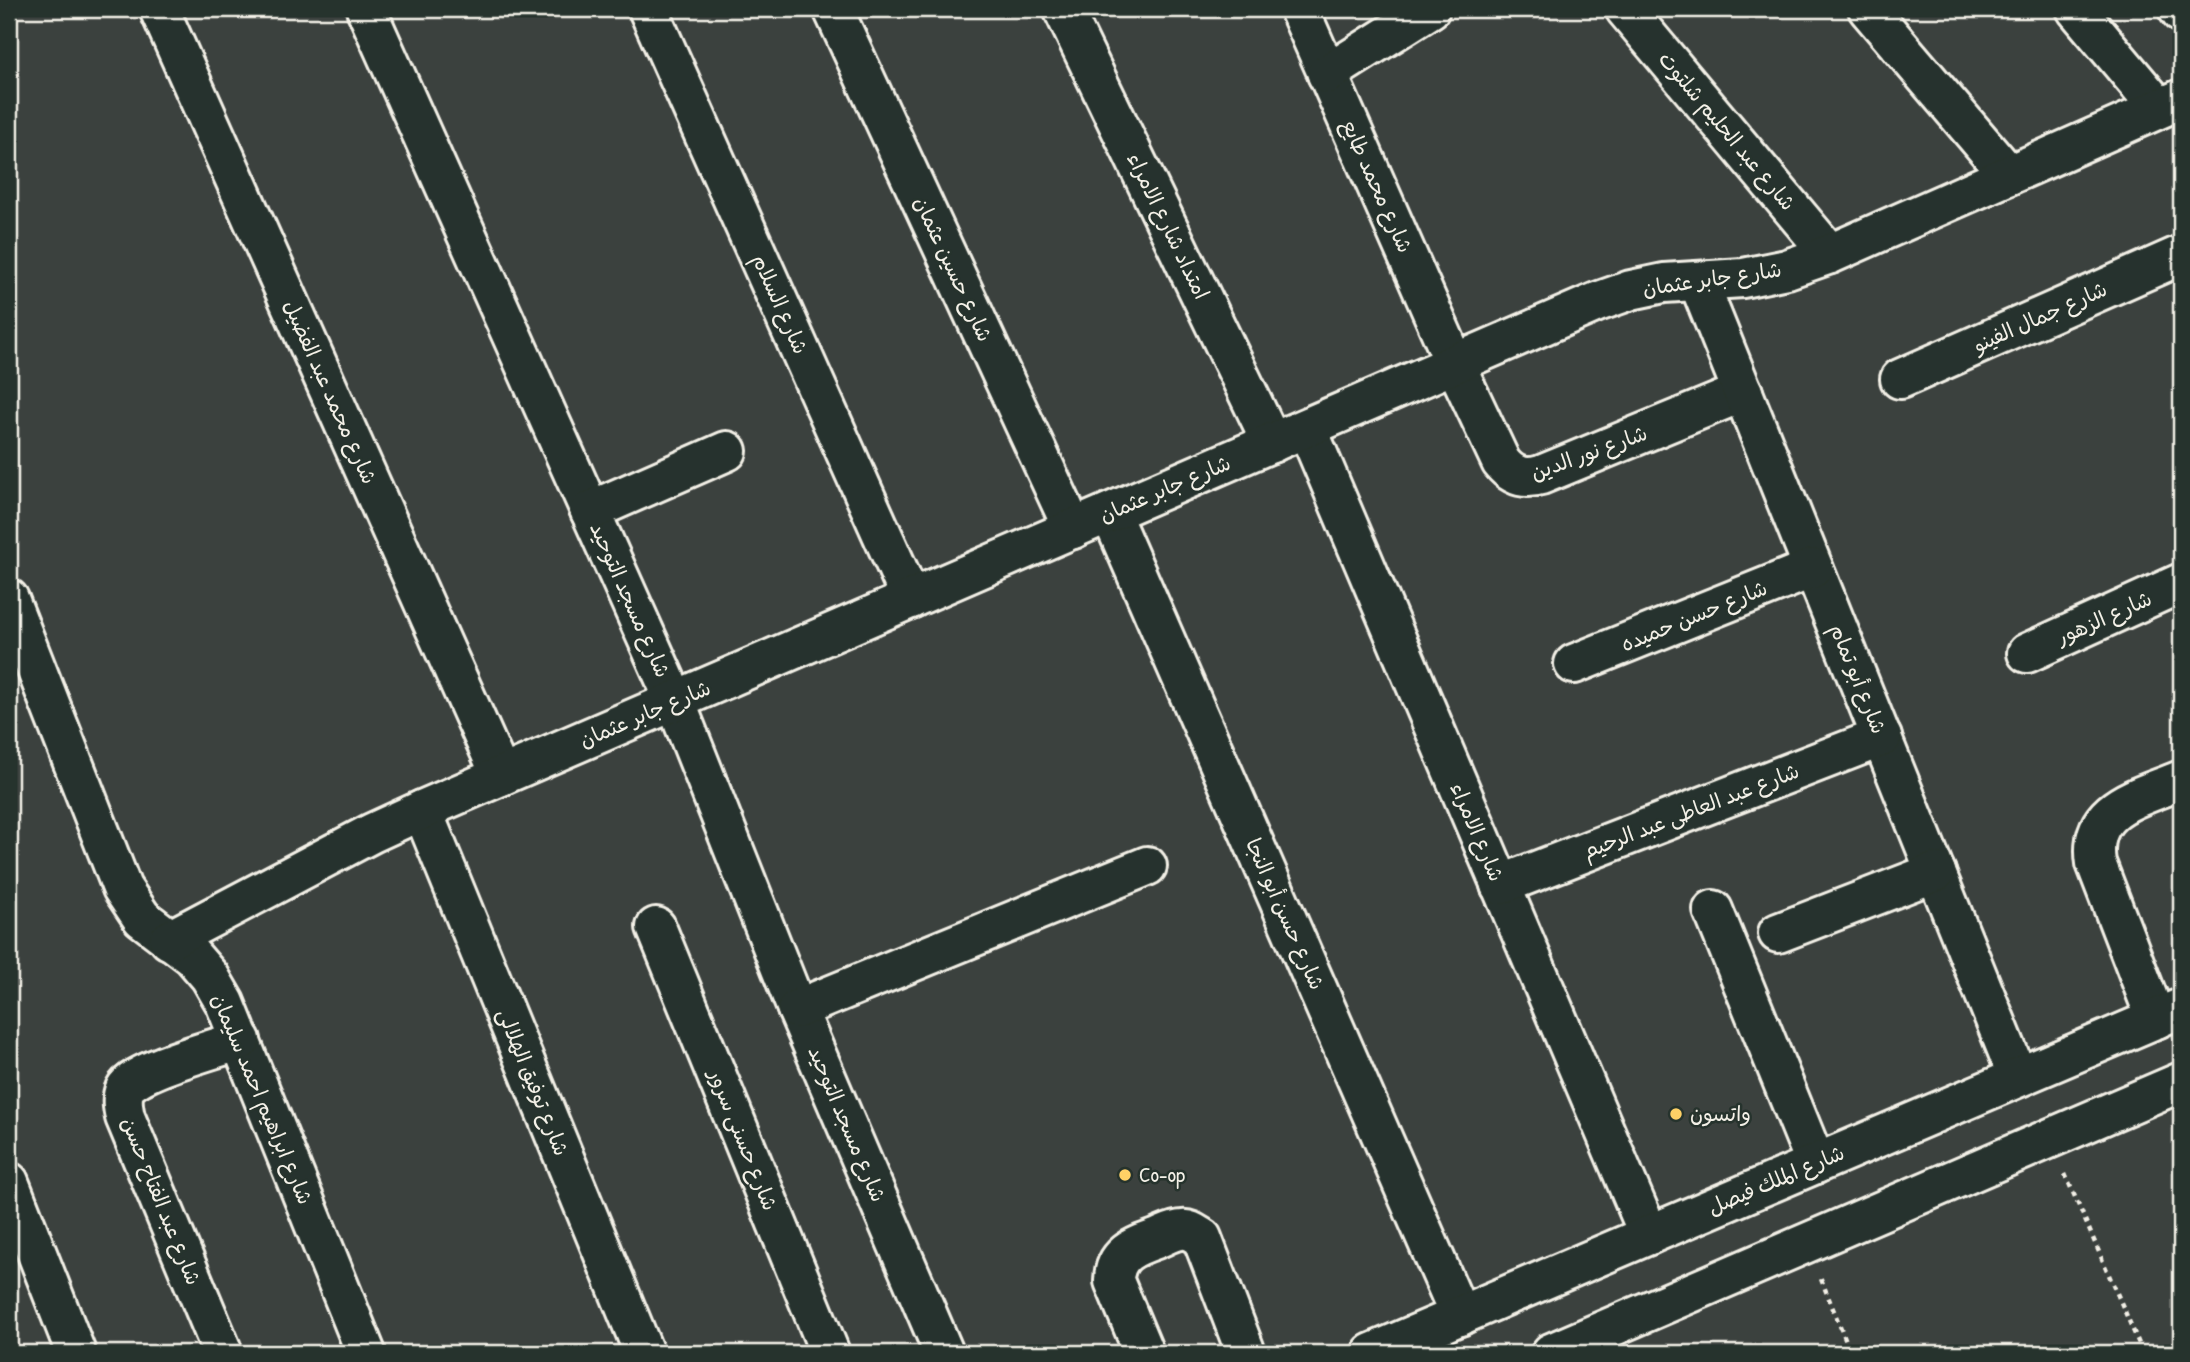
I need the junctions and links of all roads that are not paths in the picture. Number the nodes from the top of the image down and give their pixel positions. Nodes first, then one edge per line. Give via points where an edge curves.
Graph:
1 (159, 9) edge
2 (366, 9) edge
3 (648, 9) edge
4 (832, 9) edge
5 (1063, 9) edge
6 (1299, 9) edge
7 (1430, 9) edge
8 (1625, 9) edge
9 (1868, 9) edge
10 (2076, 9) edge
11 (1327, 74) junction
12 (2170, 103) edge
13 (2010, 175) junction
14 (1830, 254) junction
15 (2181, 255) edge
16 (1698, 281) junction
17 (1455, 364) junction
18 (1899, 379) dead end
19 (1743, 393) junction
20 (1307, 428) junction
21 (1272, 443) junction
22 (727, 451) dead end
23 (590, 511) junction
24 (1110, 513) junction
25 (1073, 529) junction
26 (1814, 568) junction
27 (2181, 583) edge
28 (911, 599) junction
29 (9, 600) edge
30 (2027, 653) dead end
31 (1574, 664) dead end
32 (675, 701) junction
33 (1881, 737) junction
34 (501, 776) junction
35 (2181, 780) edge
36 (422, 810) junction
37 (1147, 866) dead end
38 (1936, 872) junction
39 (1500, 885) junction
40 (1713, 910) dead end
41 (656, 927) dead end
42 (1778, 933) dead end
43 (169, 940) junction
44 (797, 1009) junction
45 (2169, 1013) edge
46 (242, 1040) junction
47 (2018, 1077) junction
48 (2181, 1082) edge
49 (1816, 1164) junction
50 (9, 1182) edge
51 (1649, 1235) junction
52 (1460, 1316) junction
53 (1577, 1348) edge
54 (76, 1353) edge
55 (223, 1353) edge
56 (366, 1353) edge
57 (645, 1353) edge
58 (830, 1353) edge
59 (944, 1353) edge
60 (1144, 1353) edge
61 (1246, 1353) edge
62 (1372, 1353) edge

1 - 34 street, شارع محمد عبد الفضيل
2 - 23 street, شارع مسجد التوحيد
3 - 28 street, شارع السلام
4 - 25 street, شارع حسين عثمان
5 - 21 street, امتداد شارع الامراء
6 - 11 street, شارع محمد طايع
7 - 11 street
8 - 14 street, شارع عبد الحليم شلتوت
9 - 13 street
10 - 12 street
11 - 17 street, شارع محمد طايع
12 - 13 street, شارع جابر عثمان
13 - 14 street, شارع جابر عثمان
14 - 16 street, شارع جابر عثمان via 1754,276
15 - 18 street, شارع جمال الفينو
16 - 17 street, شارع جابر عثمان via 1631,290
16 - 19 street, شارع أبو تمام
17 - 19 street, شارع نور الدين via 1501,462 1523,477 1541,475
17 - 20 street, شارع جابر عثمان
19 - 26 street, شارع أبو تمام
20 - 21 street, شارع جابر عثمان
20 - 39 street, شارع الامراء
21 - 24 street, شارع جابر عثمان
22 - 23 street
23 - 32 street, شارع مسجد التوحيد
24 - 25 street, شارع جابر عثمان
24 - 52 street, شارع حسن أبو النجا
25 - 28 street, شارع جابر عثمان
26 - 31 street, شارع حسن حميده
26 - 33 street, شارع أبو تمام
27 - 30 street, شارع الزهور
28 - 32 street, شارع جابر عثمان
29 - 43 street, شارع ابراهيم احمد سليمان via 122,888 142,918
32 - 34 street, شارع جابر عثمان
32 - 44 street, شارع مسجد التوحيد
33 - 38 street, شارع أبو تمام
33 - 39 street, شارع عبد العاطى عبد الرحيم
34 - 36 street, شارع جابر عثمان
35 - 45 street via 2114,809 2096,833 2094,848 2096,863
36 - 43 street, شارع جابر عثمان
36 - 57 street, شارع توفيق الهلالى
37 - 44 street
38 - 42 street
38 - 47 street, شارع أبو تمام
39 - 51 street, شارع الامراء
40 - 49 street
41 - 58 street, شارع حسنى سرور
43 - 46 street, شارع ابراهيم احمد سليمان via 192,956 210,977
44 - 59 street, شارع مسجد التوحيد
45 - 47 street, شارع الملك فيصل
46 - 55 street, شارع عبد الفتاح حسن via 147,1071 125,1089 122,1101
46 - 56 street, شارع ابراهيم احمد سليمان
47 - 49 street, شارع الملك فيصل
48 - 53 street
49 - 51 street, شارع الملك فيصل
50 - 54 street
51 - 52 street, شارع الملك فيصل
52 - 62 street, شارع الملك فيصل
60 - 61 street via 1114,1281 1117,1262 1131,1248 1185,1230 1202,1238

